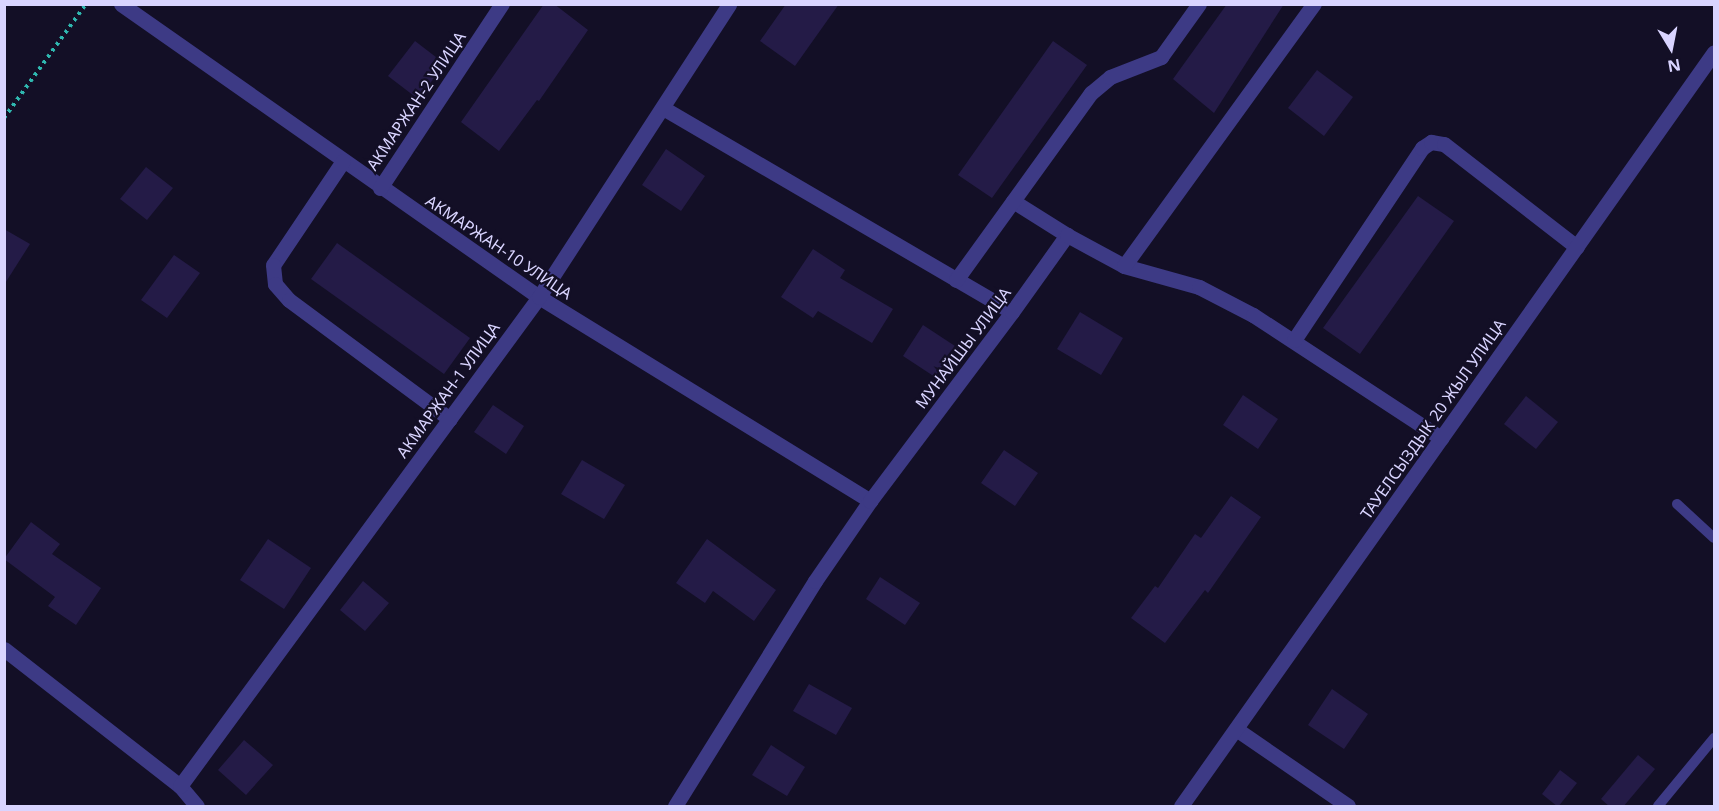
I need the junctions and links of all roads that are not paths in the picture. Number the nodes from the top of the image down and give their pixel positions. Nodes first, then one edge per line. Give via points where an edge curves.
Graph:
1 (121, 4) edge
2 (502, 4) edge
3 (729, 4) edge
4 (1199, 4) edge
5 (1314, 4) edge
6 (1714, 52) edge
7 (663, 108) junction
8 (343, 161) junction
9 (380, 188) junction
10 (1013, 201) junction
11 (1066, 235) junction
12 (1577, 247) junction
13 (1125, 266) junction
14 (957, 280) junction
15 (539, 297) junction
16 (1012, 312) junction
17 (1294, 340) junction
18 (450, 419) junction
19 (1441, 438) junction
20 (870, 501) junction
21 (1677, 504) dead end
22 (1714, 538) edge
23 (4, 649) edge
24 (1236, 729) junction
25 (1714, 738) edge
26 (180, 786) junction
27 (197, 807) edge
28 (675, 807) edge
29 (1181, 807) edge
30 (1348, 807) edge
31 (1658, 807) edge

1 - 8 street, АКМАРЖАН-10 УЛИЦА
2 - 9 street, АКМАРЖАН-2 УЛИЦА
3 - 7 street, АКМАРЖАН-1 УЛИЦА
4 - 10 street via 1161,57 1110,77 1091,93
5 - 13 street
6 - 12 street, ТАУЕЛСЫЗДЫК 20 ЖЫЛ УЛИЦА
7 - 14 street
7 - 15 street, АКМАРЖАН-1 УЛИЦА
8 - 9 street, АКМАРЖАН-10 УЛИЦА
8 - 18 street via 273,265 275,284 289,300
9 - 15 street, АКМАРЖАН-10 УЛИЦА
10 - 11 street
10 - 14 street
11 - 13 street
11 - 16 street, МУНАЙШЫ УЛИЦА
12 - 17 street via 1444,144 1431,142 1422,148
12 - 19 street, ТАУЕЛСЫЗДЫК 20 ЖЫЛ УЛИЦА
13 - 17 street via 1199,287
14 - 16 street
15 - 18 street, АКМАРЖАН-1 УЛИЦА
15 - 20 street, АКМАРЖАН-10 УЛИЦА
16 - 20 street, МУНАЙШЫ УЛИЦА
17 - 19 street
18 - 26 street, АКМАРЖАН-1 УЛИЦА
19 - 24 street, ТАУЕЛСЫЗДЫК 20 ЖЫЛ УЛИЦА
20 - 28 street, МУНАЙШЫ УЛИЦА via 815,581
21 - 22 lane
23 - 26 street
24 - 29 street, ТАУЕЛСЫЗДЫК 20 ЖЫЛ УЛИЦА
24 - 30 street
25 - 31 lane
26 - 27 street

